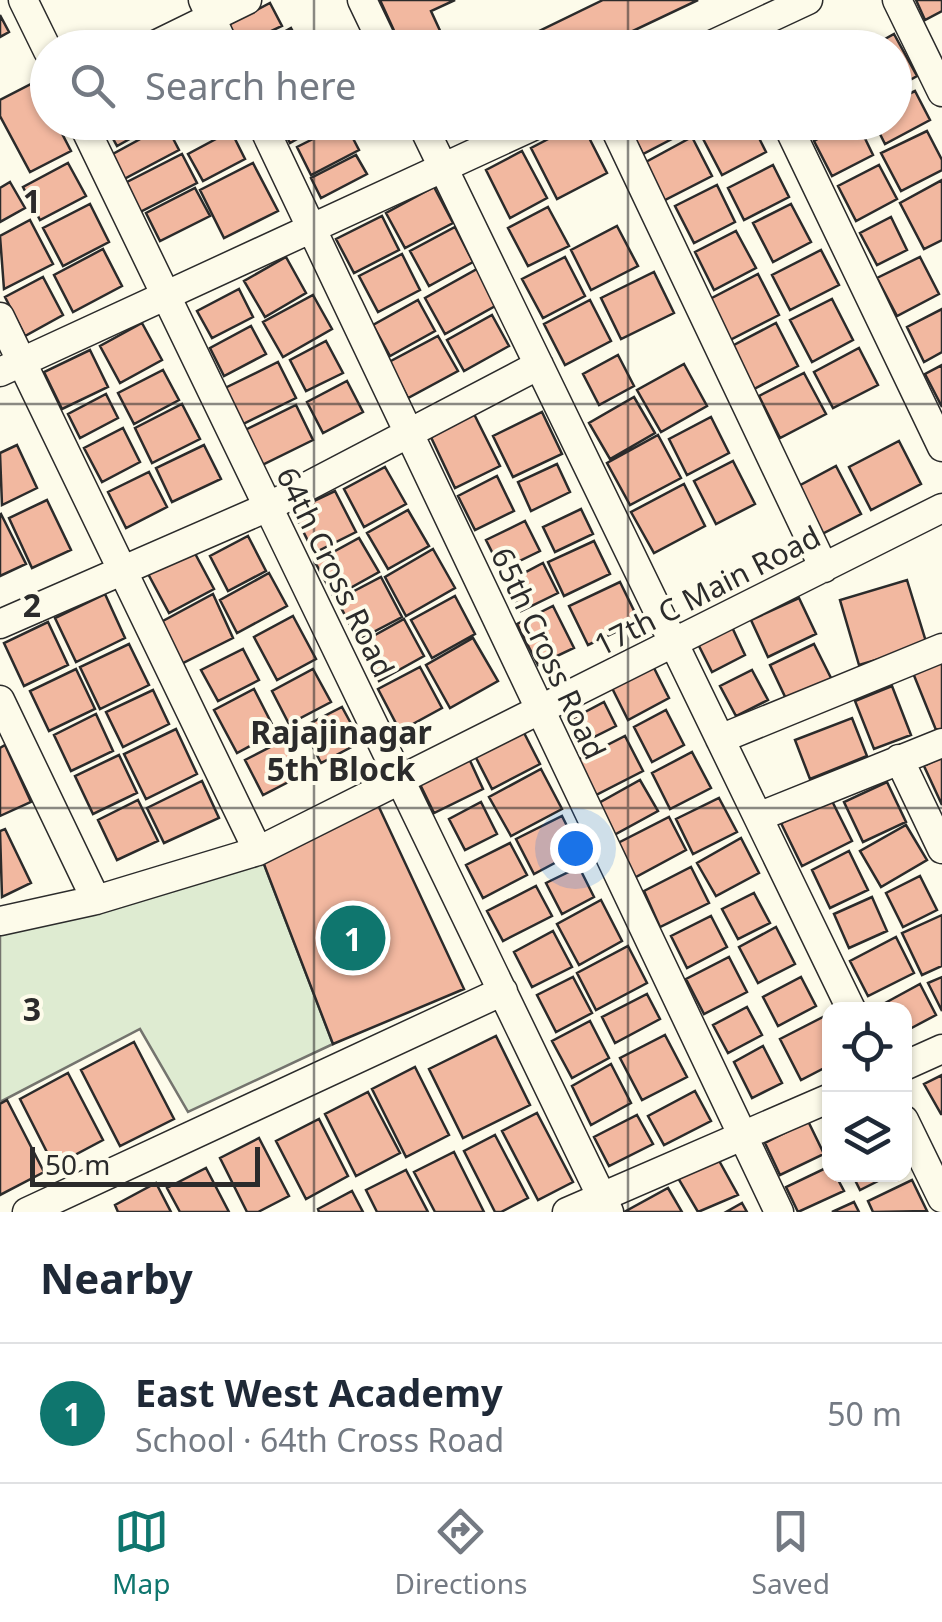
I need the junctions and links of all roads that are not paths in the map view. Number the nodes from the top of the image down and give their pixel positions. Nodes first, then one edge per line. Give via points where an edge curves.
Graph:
1 (23, 0) edge
2 (246, 0) edge
3 (362, 0) edge
4 (808, 0) edge
5 (897, 0) edge
6 (207, 9) edge
7 (38, 30) edge
8 (176, 30) edge
9 (376, 30) edge
10 (760, 30) edge
11 (912, 30) edge
12 (912, 31) edge
13 (942, 92) edge
14 (91, 140) edge
15 (269, 140) edge
16 (430, 140) edge
17 (503, 140) edge
18 (621, 140) edge
19 (795, 140) edge
20 (443, 168) junction
21 (311, 229) junction
22 (166, 296) junction
23 (0, 317) edge
24 (539, 365) junction
25 (11, 367) edge
26 (409, 435) junction
27 (942, 446) edge
28 (268, 507) junction
29 (942, 508) edge
30 (824, 568) junction
31 (123, 572) junction
32 (0, 624) edge
33 (674, 643) junction
34 (942, 648) edge
35 (0, 700) edge
36 (540, 710) junction
37 (720, 739) junction
38 (942, 742) edge
39 (899, 759) junction
40 (400, 780) junction
41 (758, 817) junction
42 (942, 848) edge
43 (258, 851) junction
44 (96, 900) junction
45 (0, 921) edge
46 (503, 992) junction
47 (847, 1002) edge
48 (942, 1049) edge
49 (912, 1062) edge
50 (822, 1101) edge
51 (742, 1136) junction
52 (912, 1136) edge
53 (942, 1198) edge
54 (606, 1204) edge
55 (27, 1212) edge
56 (567, 1212) edge
57 (778, 1212) edge

1 - 7 street
2 - 6 street
3 - 9 street
4 - 10 street
5 - 11 street
6 - 8 street
12 - 13 street
14 - 22 street, 64th Cross Road
15 - 21 street, 65th Cross Road
16 - 20 street
17 - 20 street
18 - 30 street
19 - 27 street
20 - 21 street
20 - 24 street
21 - 22 street
21 - 26 street, 65th Cross Road
22 - 25 street
22 - 28 street, 64th Cross Road
23 - 25 street
24 - 26 street
24 - 33 street
25 - 31 street
26 - 28 street
26 - 36 street, 65th Cross Road
28 - 31 street
28 - 40 street, 64th Cross Road
29 - 30 street, 17th C Main Road
30 - 33 street, 17th C Main Road
31 - 32 street
31 - 43 street
33 - 36 street, 17th C Main Road
33 - 37 street
34 - 37 street
35 - 44 street
36 - 40 street, 17th C Main Road
36 - 51 street, 65th Cross Road
37 - 41 street
38 - 39 street
39 - 41 street
39 - 42 street
40 - 43 street, 17th C Main Road
40 - 46 street, 64th Cross Road
41 - 47 street
43 - 44 street, 17th C Main Road
44 - 45 street, 17th C Main Road
46 - 54 street, 64th Cross Road
46 - 55 street
48 - 49 street
50 - 51 street
51 - 54 street
51 - 57 street, 65th Cross Road
52 - 53 street
54 - 56 street

